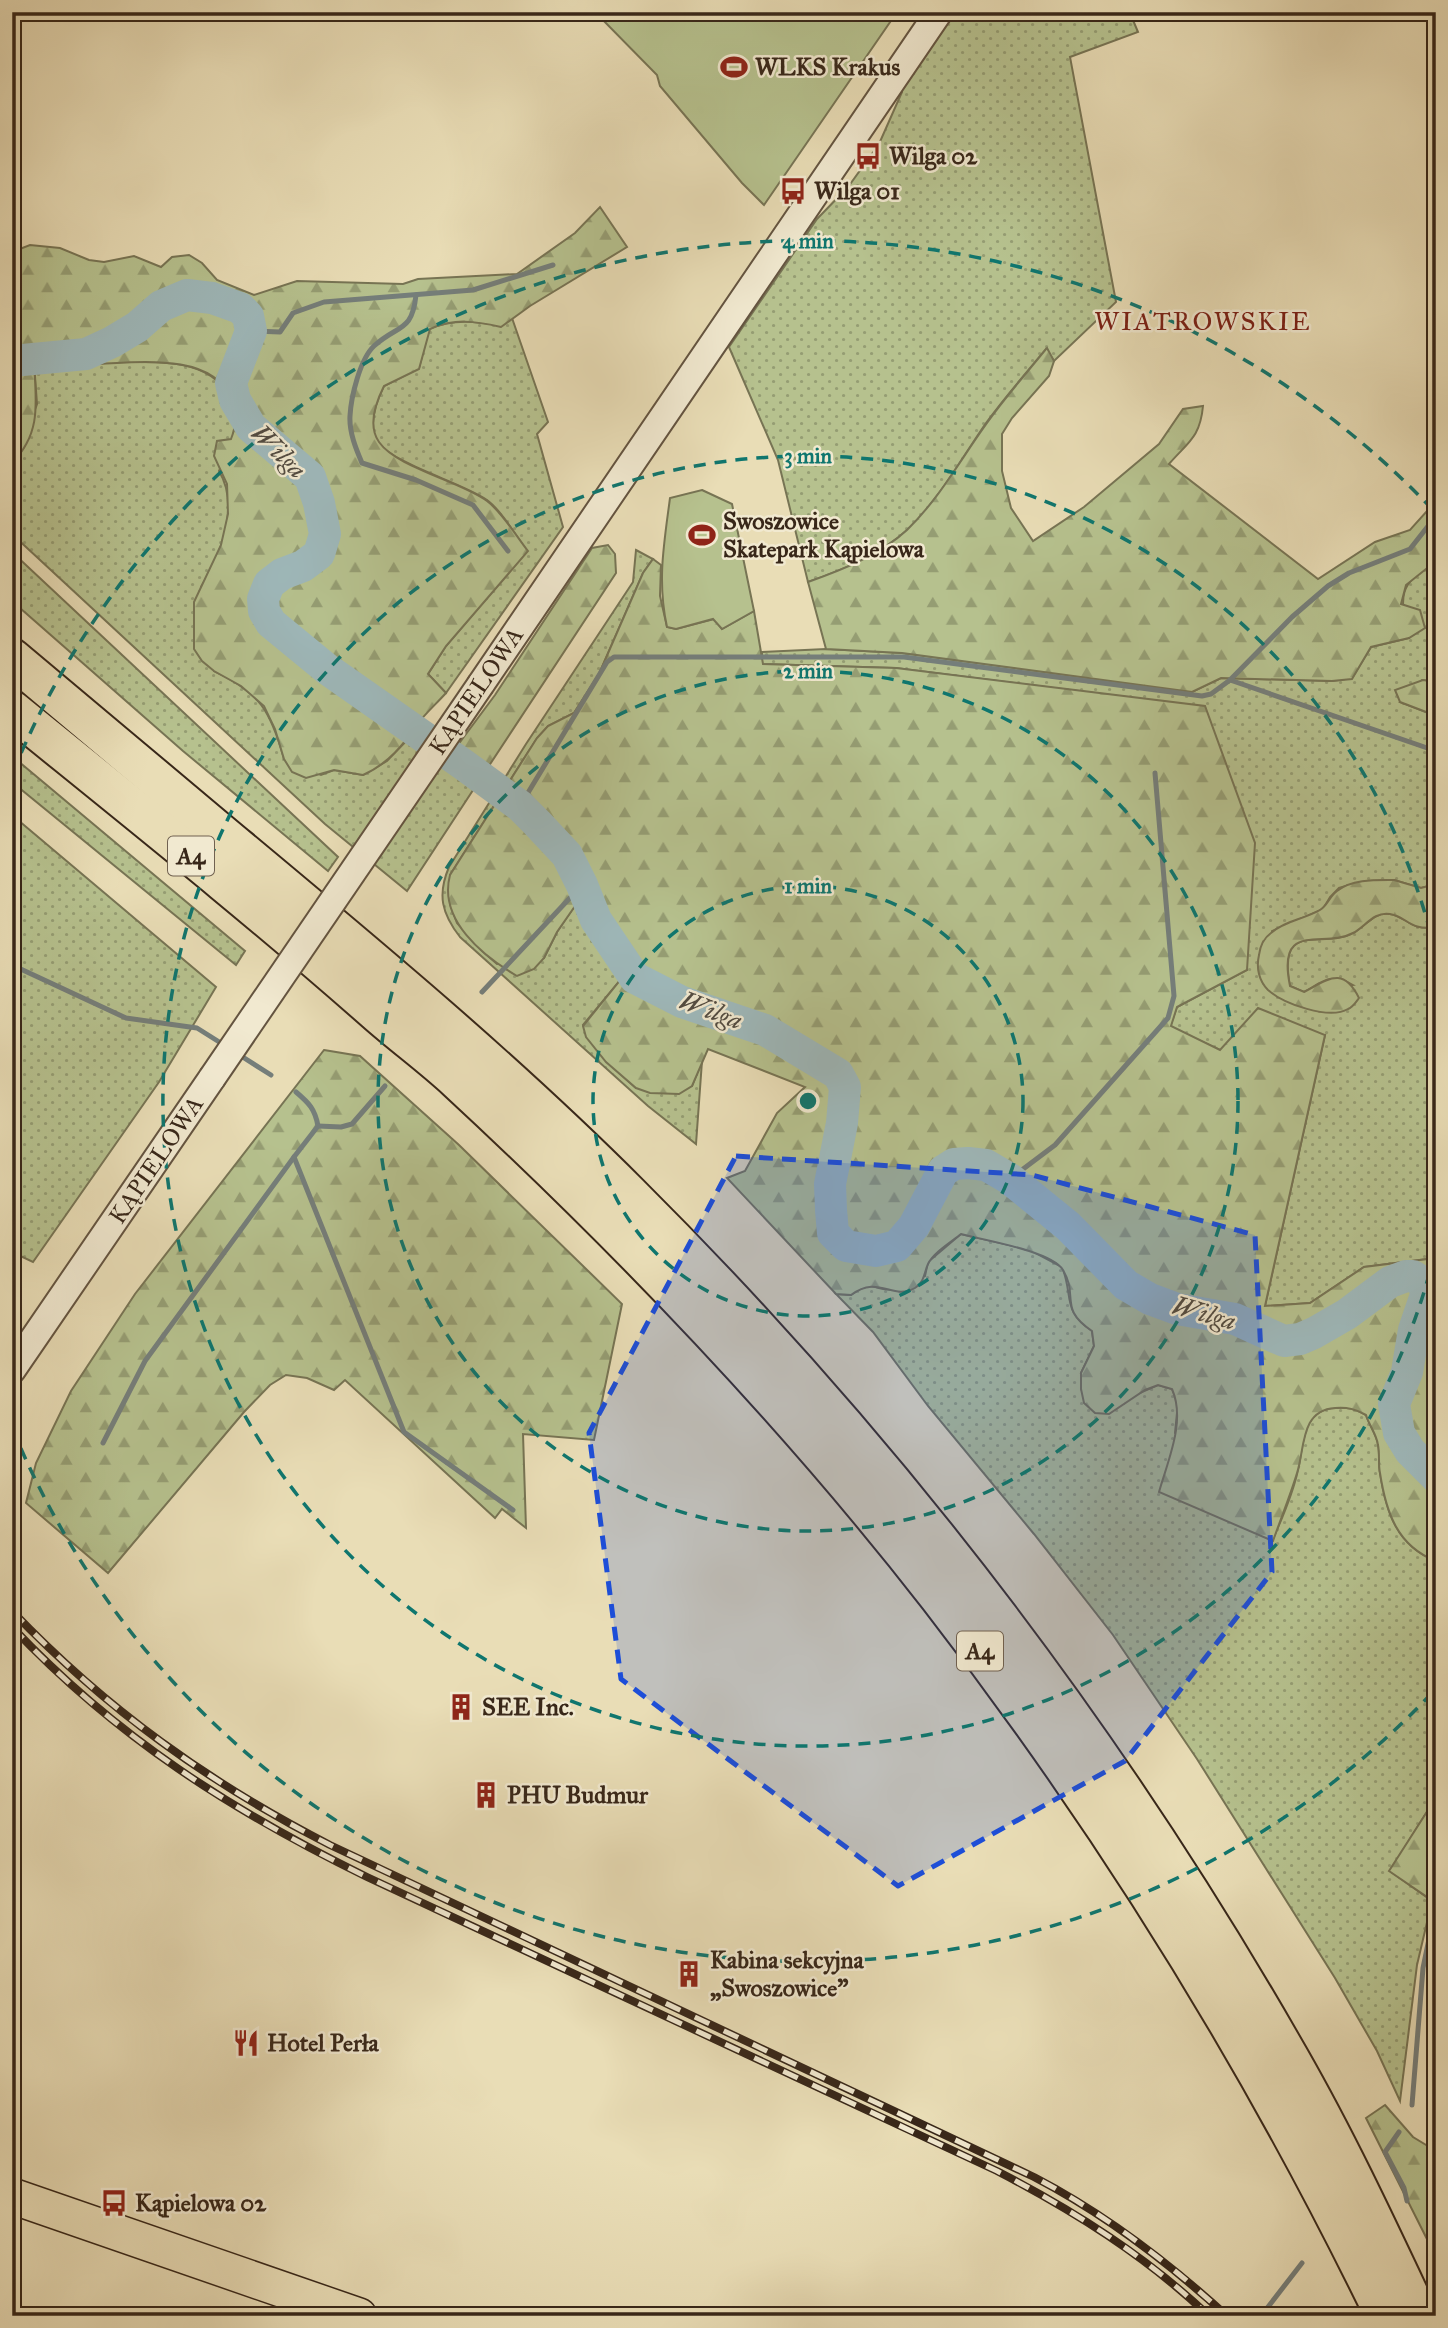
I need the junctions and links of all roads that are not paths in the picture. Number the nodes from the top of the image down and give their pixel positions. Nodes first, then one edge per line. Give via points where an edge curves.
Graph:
1 (939, 12) edge
2 (12, 658) edge
3 (12, 709) edge
4 (12, 1370) edge
5 (12, 2196) edge
6 (1387, 2243) junction
7 (1436, 2310) edge
8 (359, 2316) edge
9 (1385, 2316) edge
10 (1419, 2316) edge

1 - 4 street, KĄPIELOWA, bridge
2 - 6 highway, A4 via 492,1064 627,1192 782,1353 1015,1637 1119,1783 1291,2061
3 - 9 highway, A4 via 305,948 454,1077 693,1312 848,1485 937,1595 1092,1806 1258,2073
5 - 8 main road
6 - 7 highway
6 - 10 highway, A4

